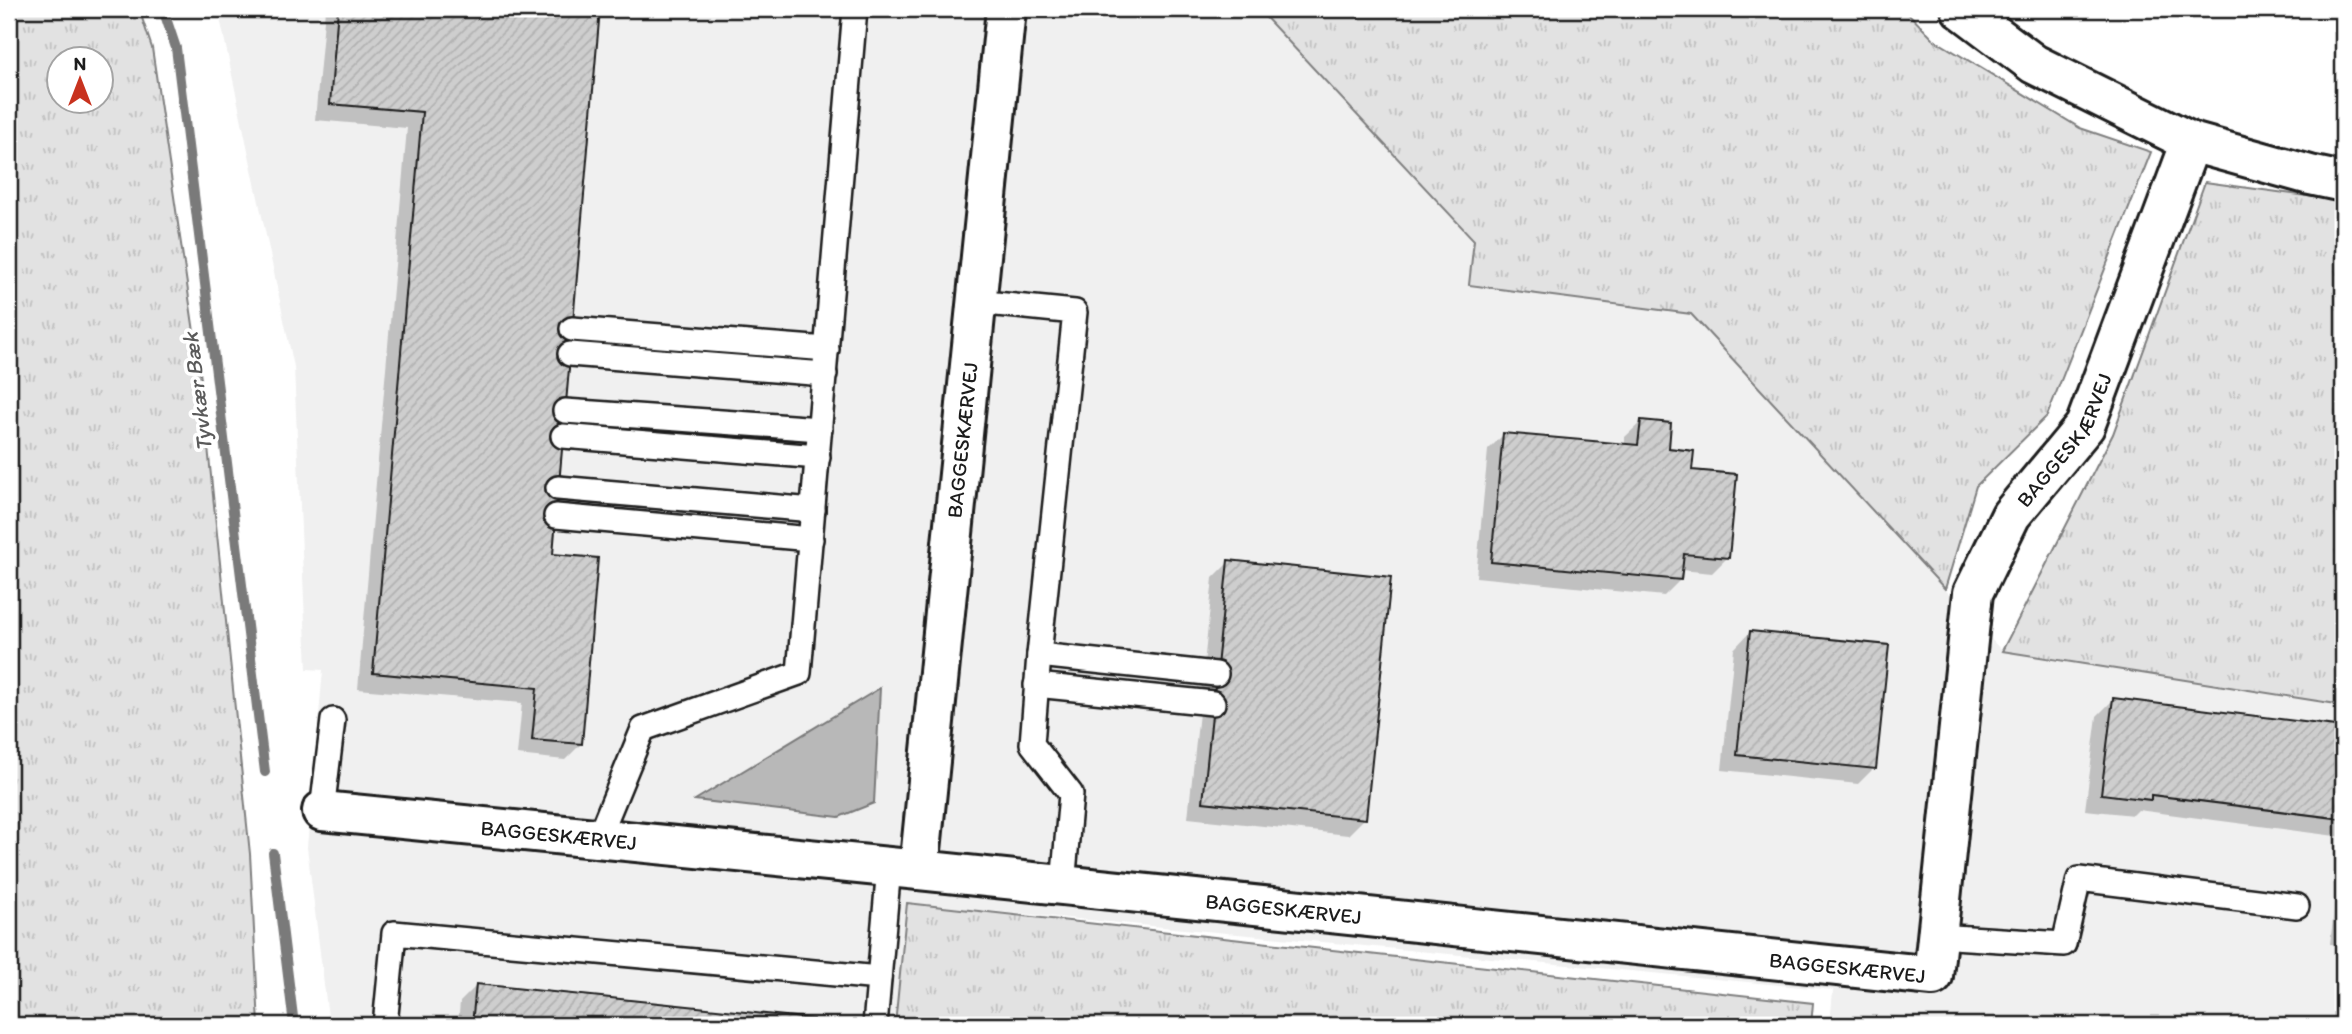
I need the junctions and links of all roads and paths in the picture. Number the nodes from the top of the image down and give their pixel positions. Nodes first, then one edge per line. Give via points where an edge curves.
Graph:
1 (855, 9) edge
2 (1006, 9) edge
3 (1961, 9) edge
4 (2191, 142) junction
5 (2343, 182) edge
6 (976, 302) junction
7 (572, 329) dead end
8 (827, 349) junction
9 (570, 354) dead end
10 (824, 374) junction
11 (565, 411) dead end
12 (820, 429) junction
13 (563, 436) dead end
14 (818, 457) junction
15 (558, 488) dead end
16 (813, 510) junction
17 (556, 516) dead end
18 (811, 539) junction
19 (1039, 656) junction
20 (1216, 674) dead end
21 (1037, 685) junction
22 (1213, 703) dead end
23 (333, 720) dead end
24 (323, 811) joint
25 (598, 839) junction
26 (904, 869) junction
27 (1063, 885) junction
28 (2297, 906) dead end
29 (1937, 936) junction
30 (879, 978) junction
31 (385, 1025) edge
32 (875, 1025) edge

1 - 8 lane
2 - 6 street, BAGGESKÆRVEJ
3 - 4 street via 2034,64
4 - 5 street
4 - 29 street, BAGGESKÆRVEJ via 2085,426 2011,515 1973,593
6 - 19 lane via 1075,312
6 - 26 street, BAGGESKÆRVEJ
7 - 8 lane
8 - 10 lane
9 - 10 lane
10 - 12 lane
11 - 12 lane
12 - 14 lane
13 - 14 lane
14 - 16 lane
15 - 16 lane
16 - 18 lane
17 - 18 lane
18 - 25 lane via 799,674 643,729
19 - 20 lane
19 - 21 lane
21 - 22 lane
21 - 27 lane via 1032,744 1071,794
23 - 24 lane
24 - 25 street, BAGGESKÆRVEJ
25 - 26 street, BAGGESKÆRVEJ
26 - 27 street, BAGGESKÆRVEJ
26 - 30 lane
27 - 29 street, BAGGESKÆRVEJ via 1933,976
28 - 29 lane via 2079,879 2064,944
30 - 31 lane via 394,933
30 - 32 lane

